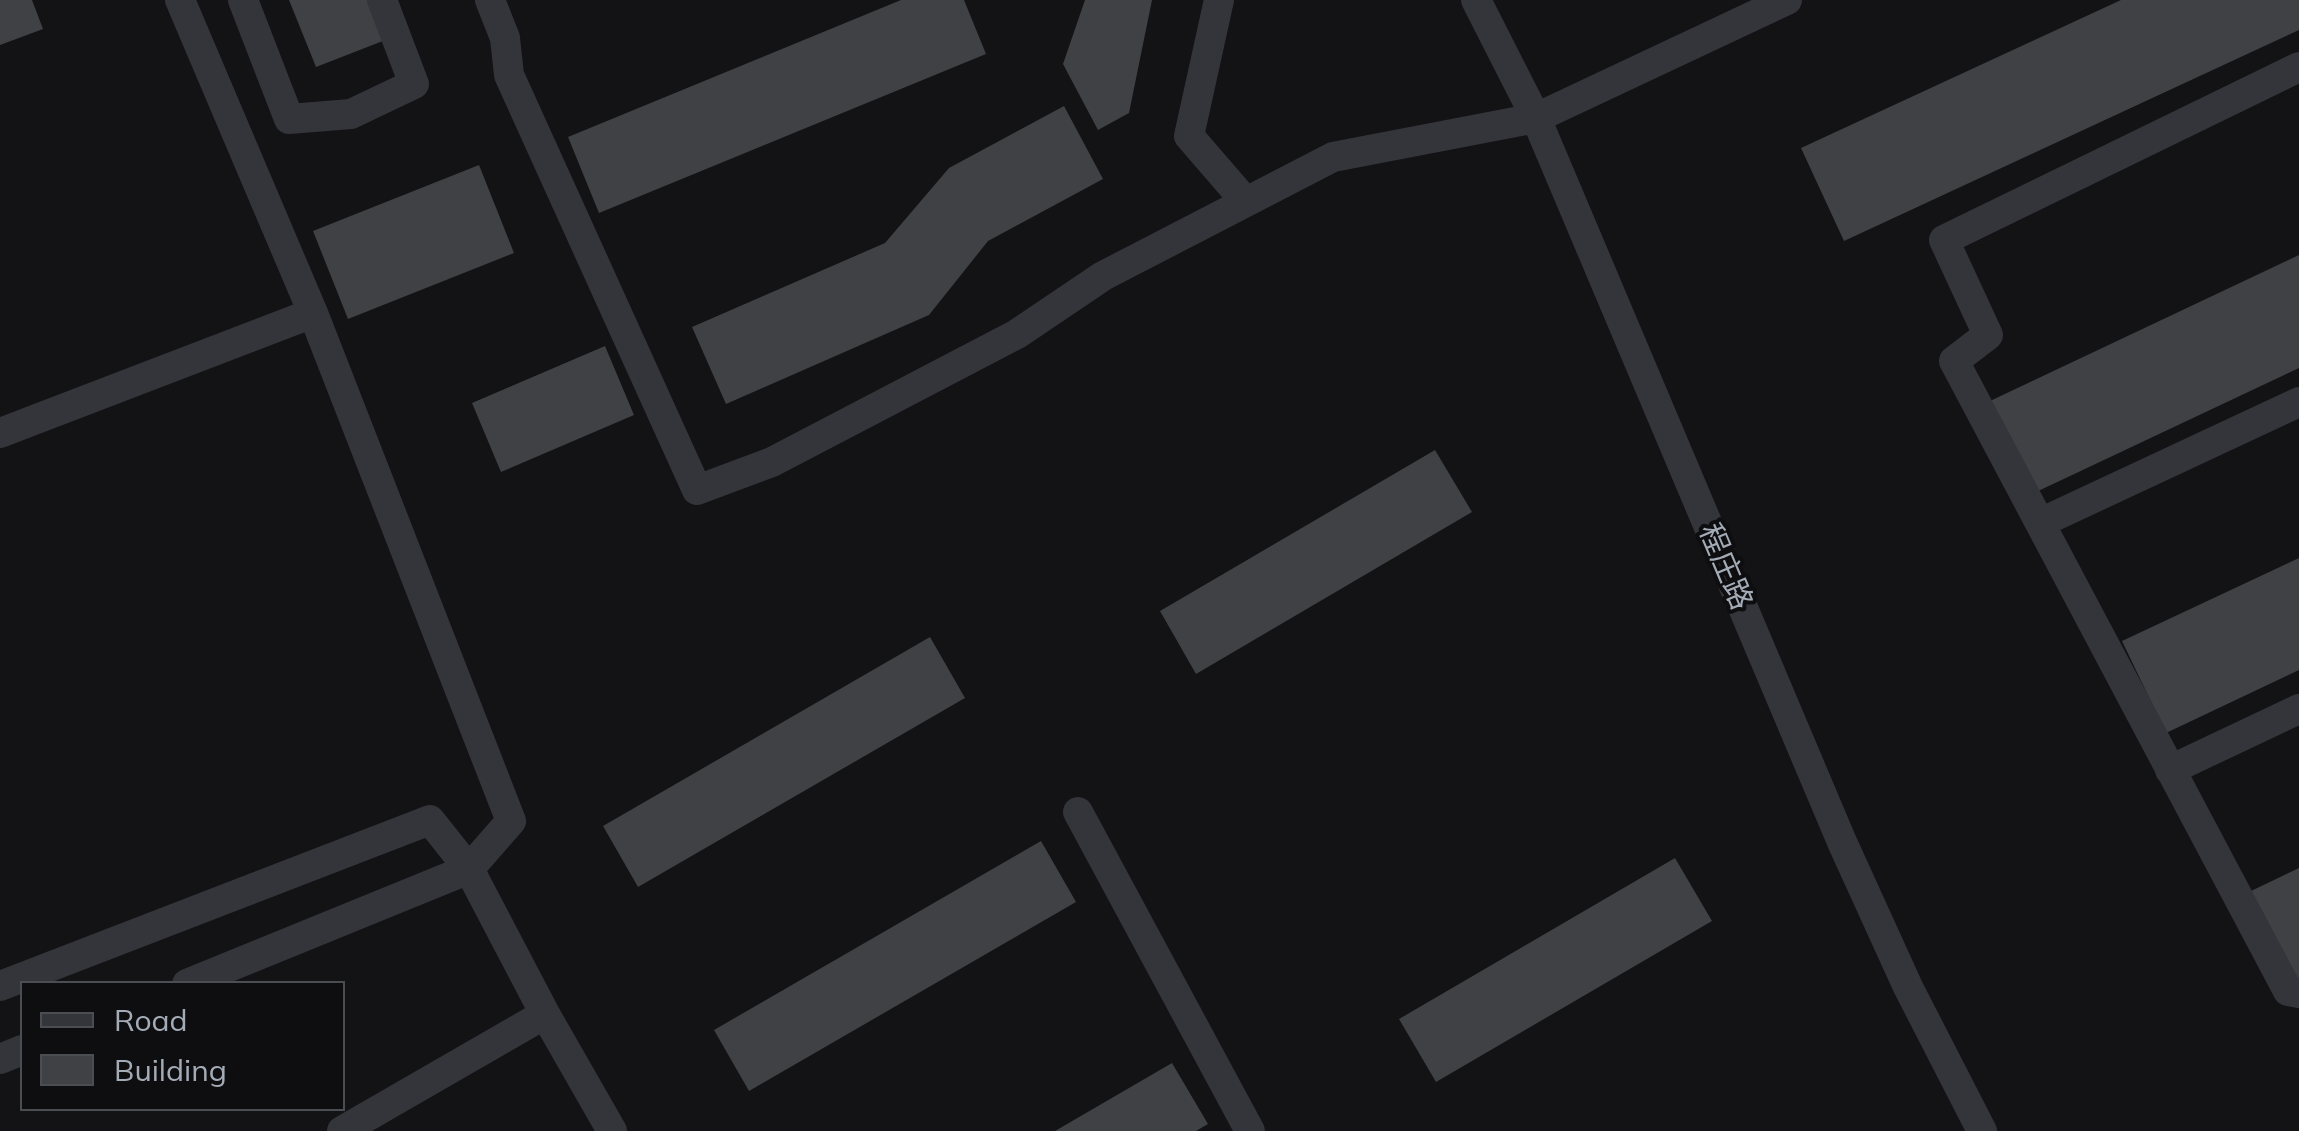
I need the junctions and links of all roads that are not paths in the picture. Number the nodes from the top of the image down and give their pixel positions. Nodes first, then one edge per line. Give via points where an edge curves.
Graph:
1 (180, 0) edge
2 (244, 0) edge
3 (382, 0) edge
4 (490, 0) edge
5 (1218, 0) edge
6 (1476, 0) edge
7 (1787, 0) edge
8 (2299, 68) edge
9 (1536, 118) junction
10 (1246, 202) junction
11 (313, 312) junction
12 (2299, 402) edge
13 (0, 433) edge
14 (2040, 522) junction
15 (2299, 709) edge
16 (2170, 770) junction
17 (1078, 812) dead end
18 (469, 870) junction
19 (194, 981) edge
20 (0, 986) edge
21 (2299, 993) edge
22 (544, 1014) junction
23 (342, 1131) edge
24 (612, 1131) edge
25 (1250, 1131) edge
26 (1982, 1131) edge

1 - 11 street
2 - 3 street via 289,120 351,114 414,84
4 - 10 street via 505,38 509,75 697,490 772,462 1017,334 1103,276
5 - 10 street via 1190,136
6 - 9 street, 程庄路
7 - 9 street
8 - 14 street via 1944,240 1988,335 1954,361
9 - 10 street via 1334,157
9 - 26 street, 程庄路 via 1842,842
11 - 13 street
11 - 18 street via 510,821
12 - 14 street
14 - 16 street
15 - 16 street
16 - 21 street via 2288,991
17 - 25 street
18 - 19 street
18 - 20 street via 430,820
18 - 22 street
22 - 23 street
22 - 24 street

